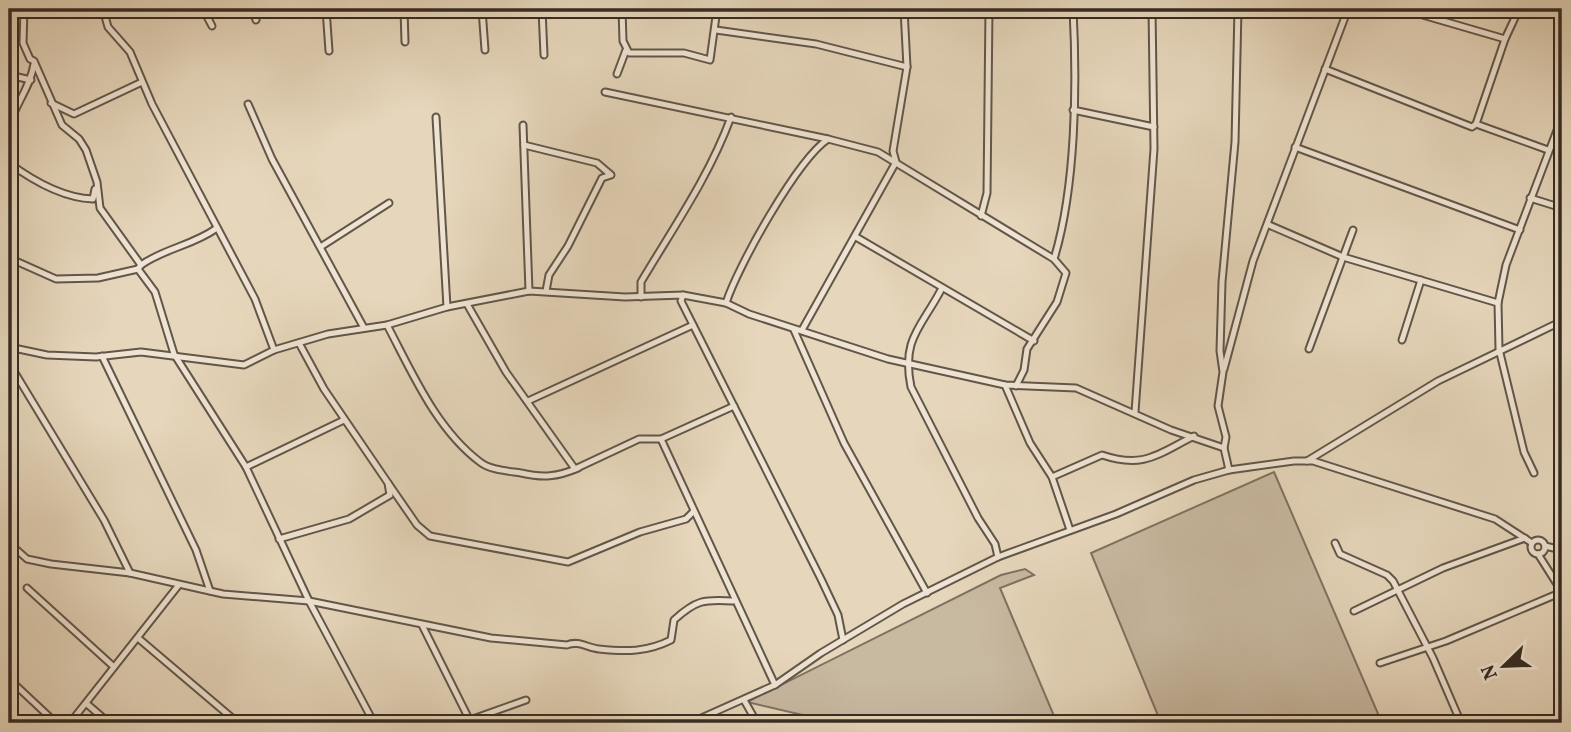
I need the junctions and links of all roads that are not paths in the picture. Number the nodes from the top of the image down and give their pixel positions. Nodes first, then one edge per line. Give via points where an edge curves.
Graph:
1 (24, 9) edge
2 (103, 9) edge
3 (203, 9) edge
4 (253, 9) edge
5 (326, 9) edge
6 (404, 9) edge
7 (482, 9) edge
8 (542, 9) edge
9 (622, 9) edge
10 (717, 9) edge
11 (904, 9) edge
12 (989, 9) edge
13 (1073, 9) edge
14 (1152, 9) edge
15 (1238, 9) edge
16 (1348, 9) edge
17 (1402, 9) edge
18 (1519, 9) edge
19 (256, 20) dead end
20 (212, 26) dead end
21 (716, 30) junction
22 (1505, 39) junction
23 (405, 42) dead end
24 (485, 50) dead end
25 (625, 50) junction
26 (329, 51) dead end
27 (544, 55) dead end
28 (34, 61) junction
29 (907, 67) junction
30 (1325, 69) junction
31 (617, 74) dead end
32 (9, 75) edge
33 (32, 80) junction
34 (142, 82) junction
35 (605, 92) dead end
36 (51, 103) junction
37 (248, 104) dead end
38 (1073, 110) junction
39 (436, 117) dead end
40 (731, 117) junction
41 (1561, 121) edge
42 (1476, 124) junction
43 (523, 125) dead end
44 (9, 126) edge
45 (1154, 127) junction
46 (828, 139) junction
47 (524, 145) junction
48 (1295, 147) junction
49 (1548, 150) junction
50 (896, 162) junction
51 (9, 163) edge
52 (97, 182) junction
53 (1530, 198) junction
54 (93, 199) junction
55 (389, 203) dead end
56 (100, 208) junction
57 (1562, 208) edge
58 (981, 216) junction
59 (1269, 225) junction
60 (216, 228) junction
61 (1353, 230) dead end
62 (1520, 230) junction
63 (856, 237) junction
64 (322, 246) junction
65 (1343, 257) junction
66 (9, 258) edge
67 (1054, 258) junction
68 (139, 267) junction
69 (1421, 280) junction
70 (942, 288) junction
71 (529, 291) junction
72 (546, 291) junction
73 (683, 295) junction
74 (641, 297) junction
75 (726, 303) junction
76 (1498, 303) junction
77 (467, 304) junction
78 (447, 307) junction
79 (1562, 321) edge
80 (387, 325) junction
81 (693, 325) junction
82 (365, 328) junction
83 (798, 330) junction
84 (1402, 340) dead end
85 (1034, 341) junction
86 (299, 343) junction
87 (9, 346) edge
88 (1309, 349) dead end
89 (1499, 349) junction
90 (274, 350) junction
91 (174, 354) junction
92 (102, 356) junction
93 (9, 363) edge
94 (906, 363) junction
95 (1223, 372) junction
96 (1005, 385) junction
97 (1016, 386) junction
98 (528, 401) junction
99 (734, 406) junction
100 (1135, 412) junction
101 (344, 420) junction
102 (1194, 436) junction
103 (661, 439) junction
104 (1224, 448) junction
105 (1307, 461) junction
106 (246, 467) junction
107 (582, 467) junction
108 (1229, 470) junction
109 (1534, 473) dead end
110 (1052, 477) junction
111 (388, 483) junction
112 (693, 512) junction
113 (1070, 530) junction
114 (1525, 538) junction
115 (279, 539) junction
116 (1335, 542) dead end
117 (9, 543) edge
118 (1532, 543) junction
119 (1545, 546) junction
120 (1562, 550) edge
121 (1538, 554) junction
122 (998, 557) junction
123 (130, 573) junction
124 (178, 586) junction
125 (27, 588) dead end
126 (1397, 589) junction
127 (210, 591) junction
128 (1562, 592) edge
129 (927, 593) junction
130 (310, 601) junction
131 (733, 601) junction
132 (1354, 611) dead end
133 (422, 625) junction
134 (138, 638) junction
135 (843, 640) junction
136 (1427, 647) junction
137 (1380, 663) dead end
138 (114, 667) junction
139 (9, 679) edge
140 (775, 685) junction
141 (526, 700) dead end
142 (744, 700) junction
143 (87, 704) junction
144 (470, 722) edge
145 (56, 723) edge
146 (70, 723) edge
147 (109, 723) edge
148 (238, 723) edge
149 (374, 723) edge
150 (690, 723) edge
151 (757, 723) edge
152 (810, 723) edge
153 (833, 723) edge
154 (1461, 723) edge

1 - 28 street via 23,43
2 - 34 street via 108,27 130,52
3 - 20 street
4 - 19 street
5 - 26 street
6 - 23 street
7 - 24 street
8 - 27 street
9 - 25 street
10 - 21 street
11 - 29 street
12 - 58 street via 987,193
13 - 38 street
14 - 45 street
15 - 95 street via 1235,142 1222,295
16 - 30 street
17 - 22 street
18 - 22 street
21 - 25 street via 710,60 684,53
21 - 29 street via 816,44
22 - 42 street
25 - 31 street
28 - 33 street
28 - 36 street
29 - 50 street via 893,152
30 - 42 street via 1466,126
30 - 48 street
32 - 33 street
33 - 44 street via 19,96
34 - 36 street via 74,114
34 - 60 street
35 - 40 street
36 - 52 street via 62,125 86,150
37 - 64 street via 272,159
38 - 45 street
38 - 67 street via 1068,195
39 - 78 street
40 - 46 street
40 - 74 street via 696,193 640,282
41 - 49 street
42 - 49 street
43 - 47 street
45 - 100 street
46 - 50 street via 878,152
46 - 75 street via 753,243
47 - 71 street
47 - 72 street via 597,163 611,175 602,178 549,275
48 - 59 street
48 - 62 street
49 - 53 street
50 - 58 street
50 - 63 street
51 - 54 street via 56,190 78,199
52 - 54 street
52 - 56 street
53 - 57 street
53 - 62 street
54 - 56 street
55 - 64 street
56 - 68 street via 133,250
58 - 67 street
59 - 65 street
59 - 95 street via 1253,261
60 - 68 street via 191,245 162,253
60 - 90 street via 254,299
61 - 65 street
62 - 76 street
63 - 70 street
63 - 83 street
64 - 82 street
65 - 69 street
65 - 88 street
66 - 68 street via 56,279 98,278
67 - 85 street via 1066,272 1058,302
68 - 91 street via 155,292
69 - 76 street
69 - 84 street
70 - 85 street
70 - 94 street via 918,327
71 - 72 street
71 - 77 street
72 - 74 street
73 - 74 street
73 - 75 street
73 - 81 street via 681,301
75 - 83 street
76 - 89 street
77 - 78 street
77 - 98 street
78 - 80 street
79 - 89 street
80 - 82 street
80 - 107 street via 450,435 479,462 541,477 558,477
81 - 98 street
81 - 99 street
82 - 86 street
83 - 94 street
83 - 129 street via 844,443
85 - 97 street via 1027,349
86 - 90 street
86 - 101 street
87 - 92 street via 47,355
89 - 105 street
89 - 109 street via 1524,452
90 - 91 street via 244,365
91 - 92 street
91 - 106 street
92 - 127 street via 196,550
93 - 123 street via 104,520
94 - 96 street
94 - 122 street via 911,387
95 - 104 street via 1218,405 1226,437
96 - 97 street
96 - 110 street via 1030,443
97 - 100 street via 1076,388
98 - 107 street via 575,469
99 - 103 street
99 - 135 street via 838,615
100 - 102 street
101 - 106 street
101 - 111 street
102 - 104 street
102 - 110 street via 1153,458 1126,463 1102,455
103 - 107 street via 639,439
103 - 112 street
104 - 108 street
105 - 108 street
105 - 114 street via 1495,519
106 - 115 street
108 - 113 street
110 - 113 street
111 - 112 street via 430,536 568,562 640,532 686,519
111 - 115 street via 387,499 349,519
112 - 131 street
113 - 122 street
114 - 118 street
114 - 126 street
115 - 130 street
116 - 126 street via 1340,554 1387,575
117 - 123 street via 27,559
118 - 119 street via 1541,540
118 - 121 street
119 - 120 street
119 - 121 street
121 - 128 street
122 - 129 street
123 - 124 street
124 - 127 street
124 - 134 street
125 - 138 street
126 - 132 street
126 - 136 street
127 - 130 street
128 - 136 street
129 - 135 street
130 - 133 street
130 - 149 street
131 - 133 street via 705,599 686,609 674,620 671,640 650,651 491,638
131 - 140 street
133 - 144 street
134 - 138 street
134 - 148 street
135 - 140 street
136 - 137 street
136 - 154 street
138 - 143 street
139 - 145 street
140 - 142 street
141 - 144 street
142 - 150 street
142 - 151 street
143 - 146 street
143 - 147 street
152 - 153 street

